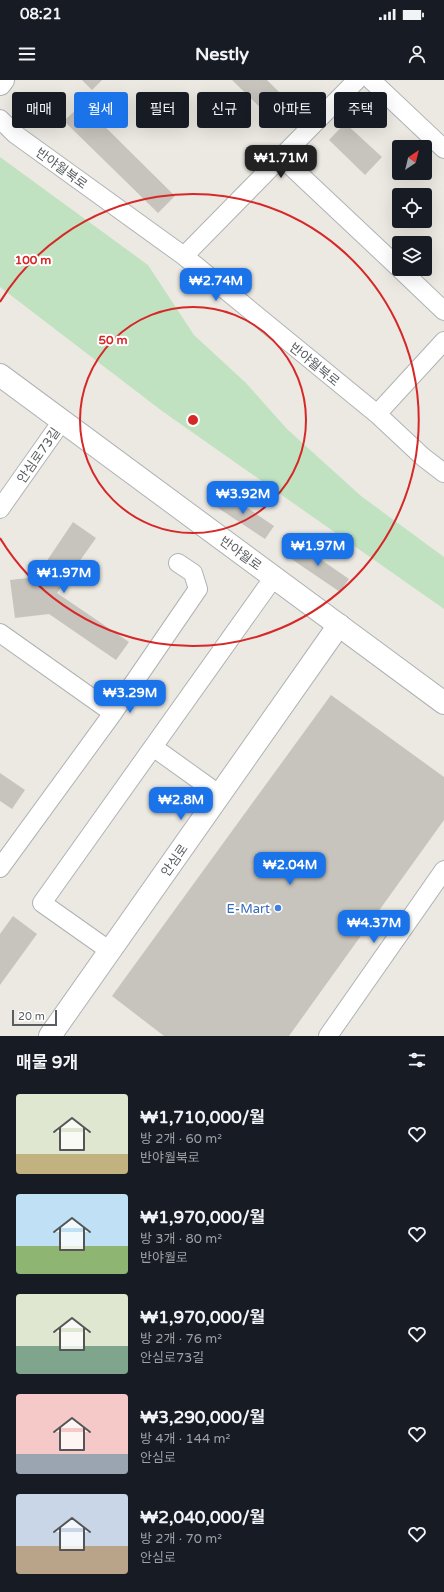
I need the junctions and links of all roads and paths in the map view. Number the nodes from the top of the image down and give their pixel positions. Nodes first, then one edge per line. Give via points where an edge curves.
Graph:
1 (3, 80) edge
2 (357, 80) edge
3 (371, 80) edge
4 (0, 84) edge
5 (0, 118) edge
6 (444, 149) edge
7 (282, 157) junction
8 (184, 256) junction
9 (392, 262) edge
10 (406, 276) edge
11 (444, 311) edge
12 (444, 341) edge
13 (0, 375) edge
14 (376, 414) junction
15 (62, 421) junction
16 (444, 474) edge
17 (0, 509) edge
18 (178, 563) dead end
19 (274, 577) junction
20 (339, 625) junction
21 (0, 632) edge
22 (444, 703) edge
23 (113, 712) junction
24 (153, 747) junction
25 (220, 795) junction
26 (0, 868) edge
27 (444, 870) edge
28 (110, 951) junction
29 (50, 1036) edge
30 (328, 1036) edge

1 - 4 main road
2 - 7 street
3 - 6 street
5 - 8 street, 반야월북로 via 15,134
7 - 8 street
7 - 9 street
8 - 14 street, 반야월북로
10 - 11 street
12 - 14 street
13 - 15 main road, 반야월로
14 - 16 street, 반야월북로
15 - 17 street, 안심로73길
15 - 19 main road, 반야월로
18 - 23 street via 193,573 198,589
19 - 20 main road, 반야월로
19 - 24 street
20 - 22 main road, 반야월로
20 - 25 main road, 안심로
21 - 23 street
23 - 26 street
24 - 25 street
24 - 28 street via 42,903
25 - 28 main road, 안심로
27 - 30 street
28 - 29 main road, 안심로

